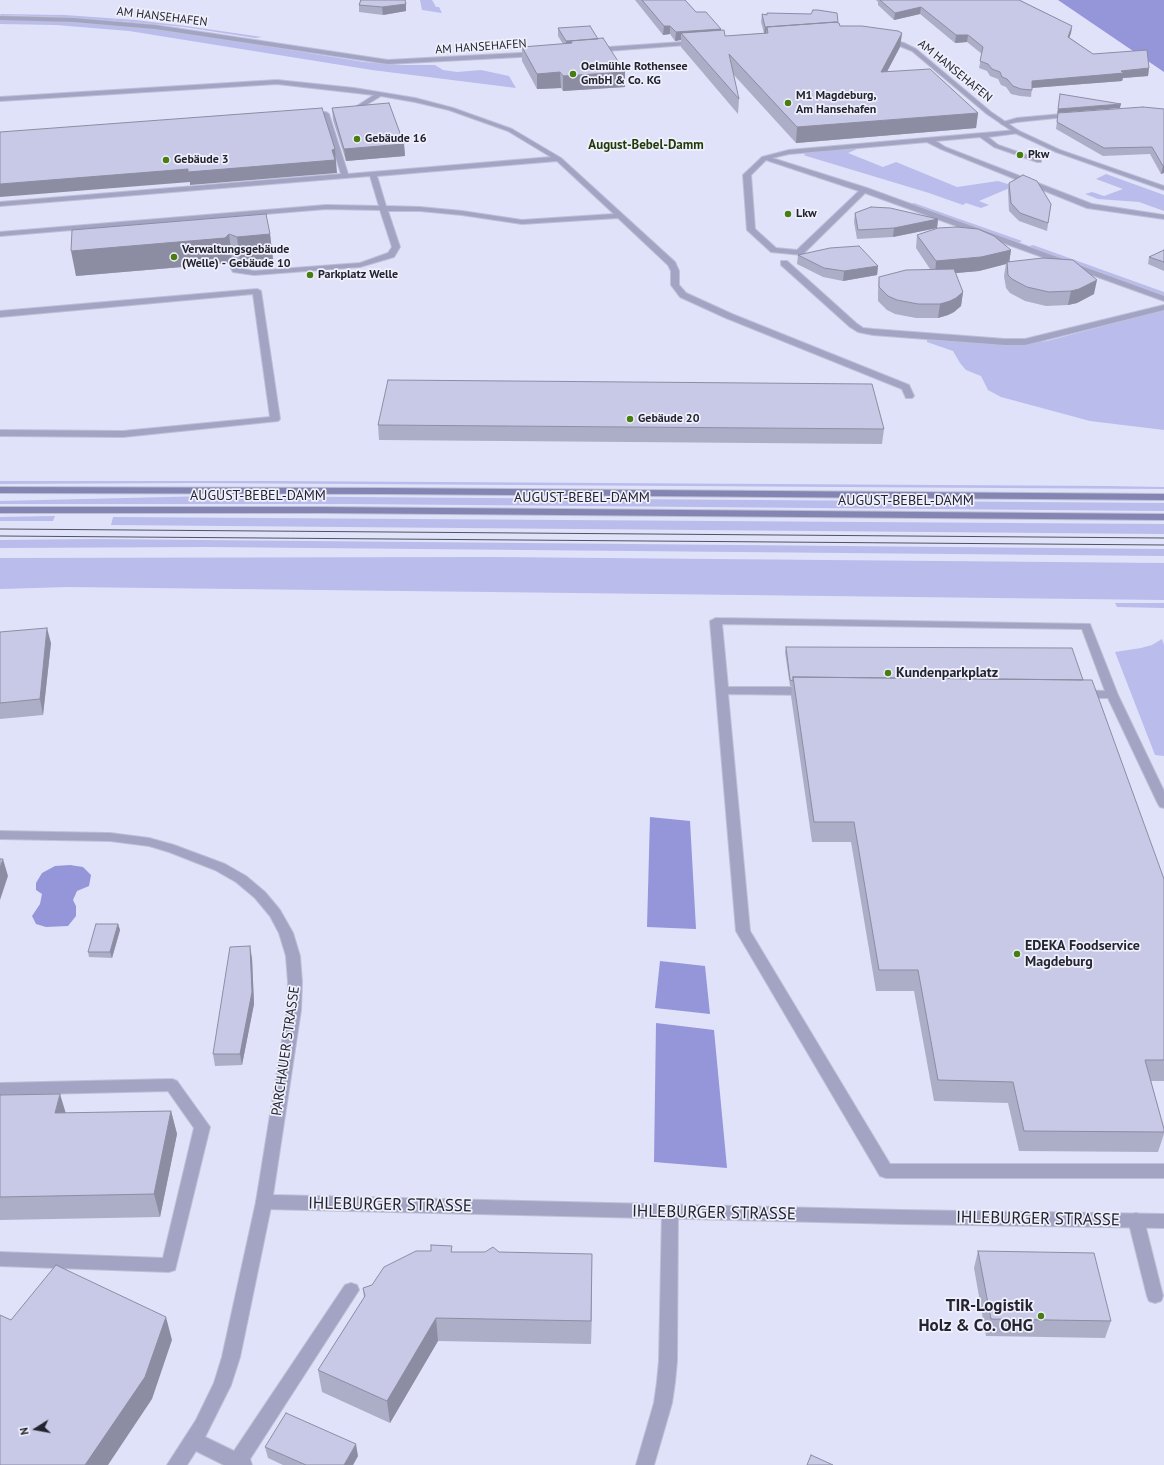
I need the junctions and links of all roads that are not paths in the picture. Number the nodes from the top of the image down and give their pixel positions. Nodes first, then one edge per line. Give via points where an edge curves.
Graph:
1 (0, 18) edge
2 (877, 36) edge
3 (707, 42) edge
4 (589, 51) edge
5 (549, 53) edge
6 (381, 94) junction
7 (0, 99) edge
8 (347, 112) edge
9 (1079, 115) edge
10 (302, 116) edge
11 (1003, 123) junction
12 (1017, 132) junction
13 (981, 135) junction
14 (930, 140) junction
15 (764, 158) junction
16 (559, 159) junction
17 (1039, 161) dead end
18 (372, 173) junction
19 (345, 176) junction
20 (1164, 188) edge
21 (864, 190) junction
22 (0, 204) edge
23 (383, 208) junction
24 (620, 216) junction
25 (1164, 217) edge
26 (0, 234) edge
27 (235, 262) edge
28 (784, 263) dead end
29 (1164, 299) edge
30 (1164, 307) edge
31 (0, 314) edge
32 (909, 396) dead end
33 (0, 433) edge
34 (0, 490) edge
35 (1164, 497) edge
36 (0, 510) edge
37 (1164, 517) edge
38 (723, 690) junction
39 (819, 691) edge
40 (1074, 694) edge
41 (1112, 695) junction
42 (1161, 789) edge
43 (1164, 804) edge
44 (0, 834) edge
45 (0, 1089) edge
46 (1164, 1171) edge
47 (264, 1202) junction
48 (670, 1212) junction
49 (1136, 1220) junction
50 (1164, 1220) edge
51 (0, 1259) edge
52 (351, 1290) dead end
53 (1155, 1296) dead end
54 (193, 1441) junction
55 (240, 1464) edge
56 (176, 1465) edge
57 (645, 1465) edge

1 - 5 street, AM HANSEHAFEN via 87,21 165,28 388,62
2 - 11 street, AM HANSEHAFEN via 914,50
3 - 4 street
6 - 7 street via 277,82
6 - 8 street via 354,112
6 - 16 street via 451,109 510,130
9 - 11 street
10 - 19 street via 330,114
11 - 12 street, AM HANSEHAFEN
12 - 13 street
12 - 20 street, AM HANSEHAFEN via 1058,151
13 - 14 street
13 - 17 street via 996,146
14 - 15 street via 789,152
14 - 25 street via 943,148 1090,206
15 - 21 street
15 - 21 street via 747,175 751,230 774,250 799,253
16 - 18 street
16 - 24 street
18 - 19 street
18 - 23 street
19 - 22 street
21 - 29 street
23 - 24 street via 462,213 522,222
23 - 26 street via 312,207
23 - 27 street via 396,247 393,253 382,260 360,265 254,274 236,270 233,265
24 - 32 street via 672,264 676,287 686,297 906,387
28 - 30 street via 853,325 861,330 873,332 1025,342
31 - 33 street via 257,291 275,419 123,434
34 - 35 main road, AUGUST-BEBEL-DAMM
36 - 37 main road, AUGUST-BEBEL-DAMM
38 - 39 street
38 - 41 street via 716,621 1086,626
38 - 46 street via 743,931 886,1171
40 - 41 street
41 - 42 street
42 - 43 street
44 - 47 street, PARCHAUER STRASSE via 110,837 149,842 174,849 220,867 242,879 275,913 286,933 293,956 294,1010
45 - 51 street via 172,1084 202,1128 169,1264
47 - 48 street, IHLEBURGER STRASSE
47 - 54 street, PARCHAUER STRASSE via 231,1357 216,1398
48 - 49 street, IHLEBURGER STRASSE
48 - 57 street via 666,1382 663,1403
49 - 50 street, IHLEBURGER STRASSE
49 - 53 street
52 - 55 street
54 - 55 street
54 - 56 street, PARCHAUER STRASSE

